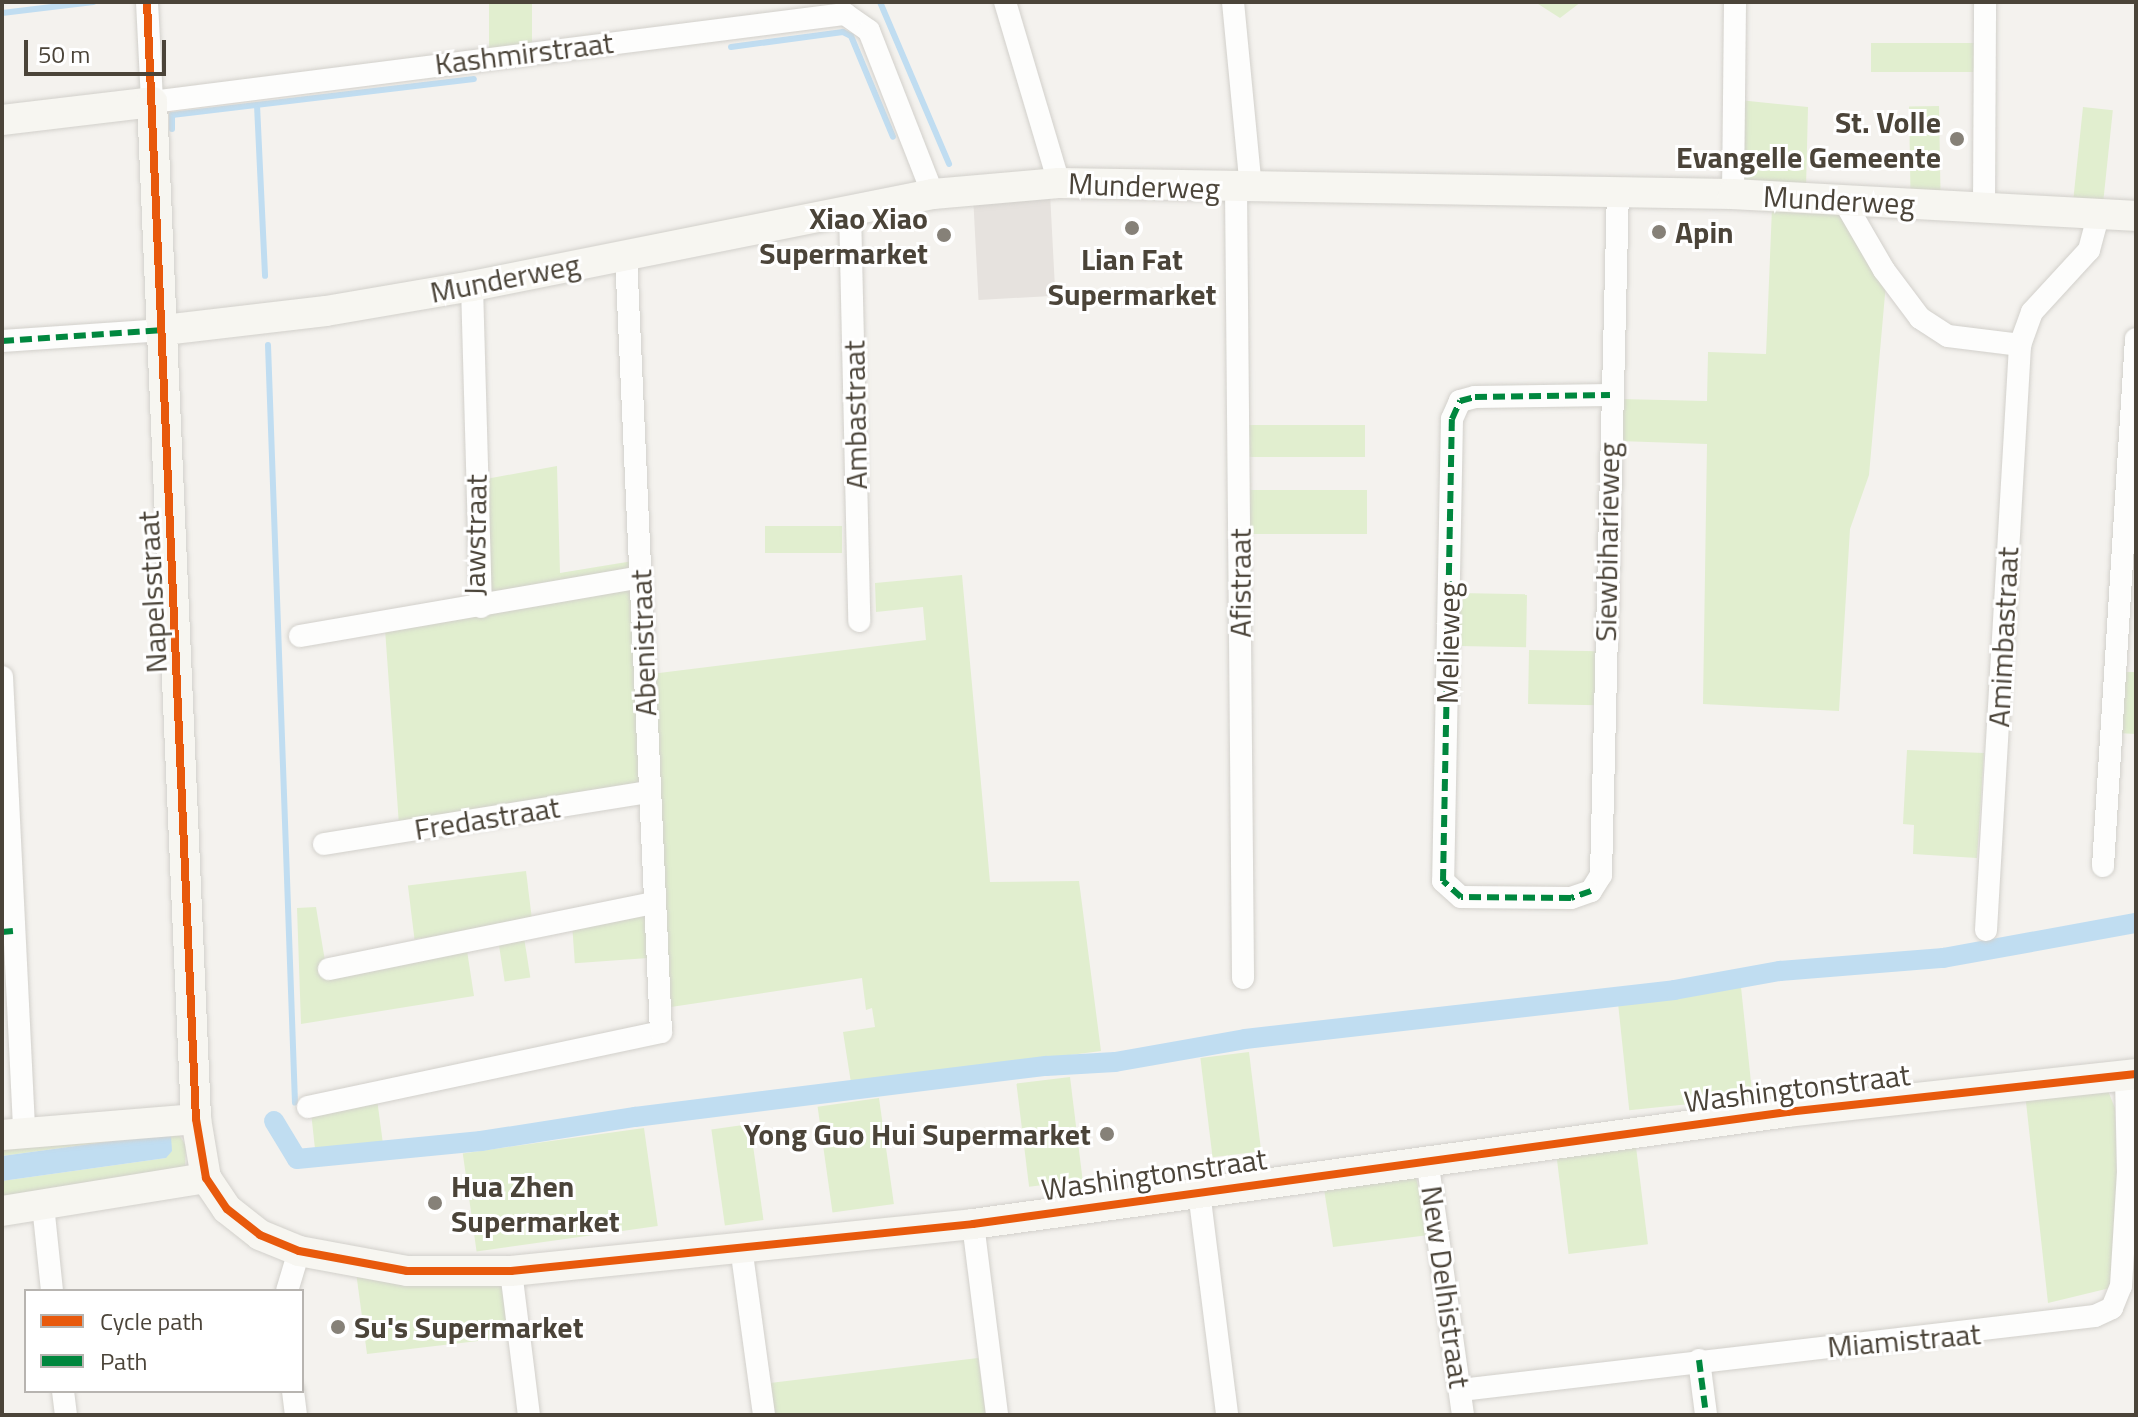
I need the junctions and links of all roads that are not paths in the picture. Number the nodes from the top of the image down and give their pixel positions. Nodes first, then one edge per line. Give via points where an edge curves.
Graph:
1 (147, 2) edge
2 (1005, 2) edge
3 (1233, 2) edge
4 (1735, 2) edge
5 (1985, 2) edge
6 (152, 102) junction
7 (2, 120) edge
8 (1059, 183) junction
9 (1244, 188) junction
10 (1618, 191) junction
11 (933, 194) junction
12 (1733, 194) junction
13 (1845, 203) junction
14 (1984, 206) junction
15 (850, 210) junction
16 (2099, 213) junction
17 (2136, 216) edge
18 (626, 254) junction
19 (472, 286) junction
20 (164, 330) junction
21 (2136, 339) edge
22 (2, 341) edge
23 (2020, 345) junction
24 (1610, 395) junction
25 (640, 577) junction
26 (481, 607) junction
27 (859, 621) dead end
28 (300, 636) dead end
29 (2, 677) edge
30 (649, 792) junction
31 (324, 844) dead end
32 (2103, 866) dead end
33 (1591, 891) joint
34 (653, 903) junction
35 (1986, 930) dead end
36 (7, 931) edge
37 (329, 969) dead end
38 (1243, 978) dead end
39 (2131, 1075) edge
40 (308, 1107) dead end
41 (196, 1119) junction
42 (13, 1134) edge
43 (1427, 1159) junction
44 (206, 1178) junction
45 (1199, 1192) junction
46 (43, 1205) junction
47 (2, 1211) edge
48 (973, 1224) junction
49 (741, 1247) junction
50 (299, 1251) junction
51 (511, 1271) junction
52 (52, 1289) edge
53 (288, 1289) edge
54 (1699, 1360) junction
55 (1461, 1390) junction
56 (63, 1393) edge
57 (293, 1393) edge
58 (66, 1415) edge
59 (296, 1415) edge
60 (529, 1415) edge
61 (764, 1415) edge
62 (997, 1415) edge
63 (1227, 1415) edge
64 (1463, 1415) edge
65 (1706, 1415) edge

1 - 6 street, Napelsstraat
2 - 8 street
3 - 9 street, Afistraat
4 - 12 street
5 - 14 street
6 - 7 street, Kashmirstraat
6 - 11 street, Kashmirstraat via 845,14 869,31
6 - 20 street, Napelsstraat
8 - 9 street, Munderweg
8 - 11 street, Munderweg
9 - 10 street, Munderweg
9 - 38 street, Afistraat
10 - 12 street, Munderweg
10 - 24 street, Siewbiharieweg
11 - 15 street, Munderweg
12 - 13 street, Munderweg
13 - 14 street, Munderweg
13 - 23 street via 1920,318 1948,336
14 - 16 street, Munderweg
15 - 18 street, Munderweg
15 - 27 street, Ambastraat
16 - 17 street, Munderweg
16 - 23 street, Amimbastraat via 2089,250 2032,312
18 - 19 street, Munderweg
18 - 25 street, Abenistraat
19 - 20 street, Munderweg via 326,311
19 - 26 street, Jawstraat
20 - 22 street
20 - 41 street, Napelsstraat
21 - 32 street
23 - 35 street, Amimbastraat
24 - 33 street, Siewbiharieweg via 1601,875
24 - 33 street, Melieweg via 1475,397 1460,401 1452,419 1443,881 1461,897 1571,898
25 - 26 street
25 - 30 street, Abenistraat
26 - 28 street, Jawstraat
29 - 36 street
30 - 31 street, Fredastraat
30 - 34 street, Abenistraat
34 - 37 street
34 - 40 street, Abenistraat via 661,1032
36 - 42 street
39 - 43 street, Washingtonstraat
39 - 54 street, Miamistraat via 2121,1286 2112,1308 2095,1316 2005,1330
41 - 42 street
41 - 44 street, Napelsstraat
43 - 45 street, Washingtonstraat
43 - 55 street, New Delhistraat
44 - 46 street
44 - 50 street, Washingtonstraat via 227,1209 260,1235
45 - 48 street, Washingtonstraat
45 - 63 street
46 - 47 street
46 - 52 street
48 - 49 street, Washingtonstraat
48 - 62 street
49 - 51 street, Washingtonstraat
49 - 61 street
50 - 51 street, Washingtonstraat via 407,1271
50 - 53 street
51 - 60 street
54 - 55 street, Miamistraat
54 - 65 street
55 - 64 street, New Delhistraat
56 - 58 street
57 - 59 street

